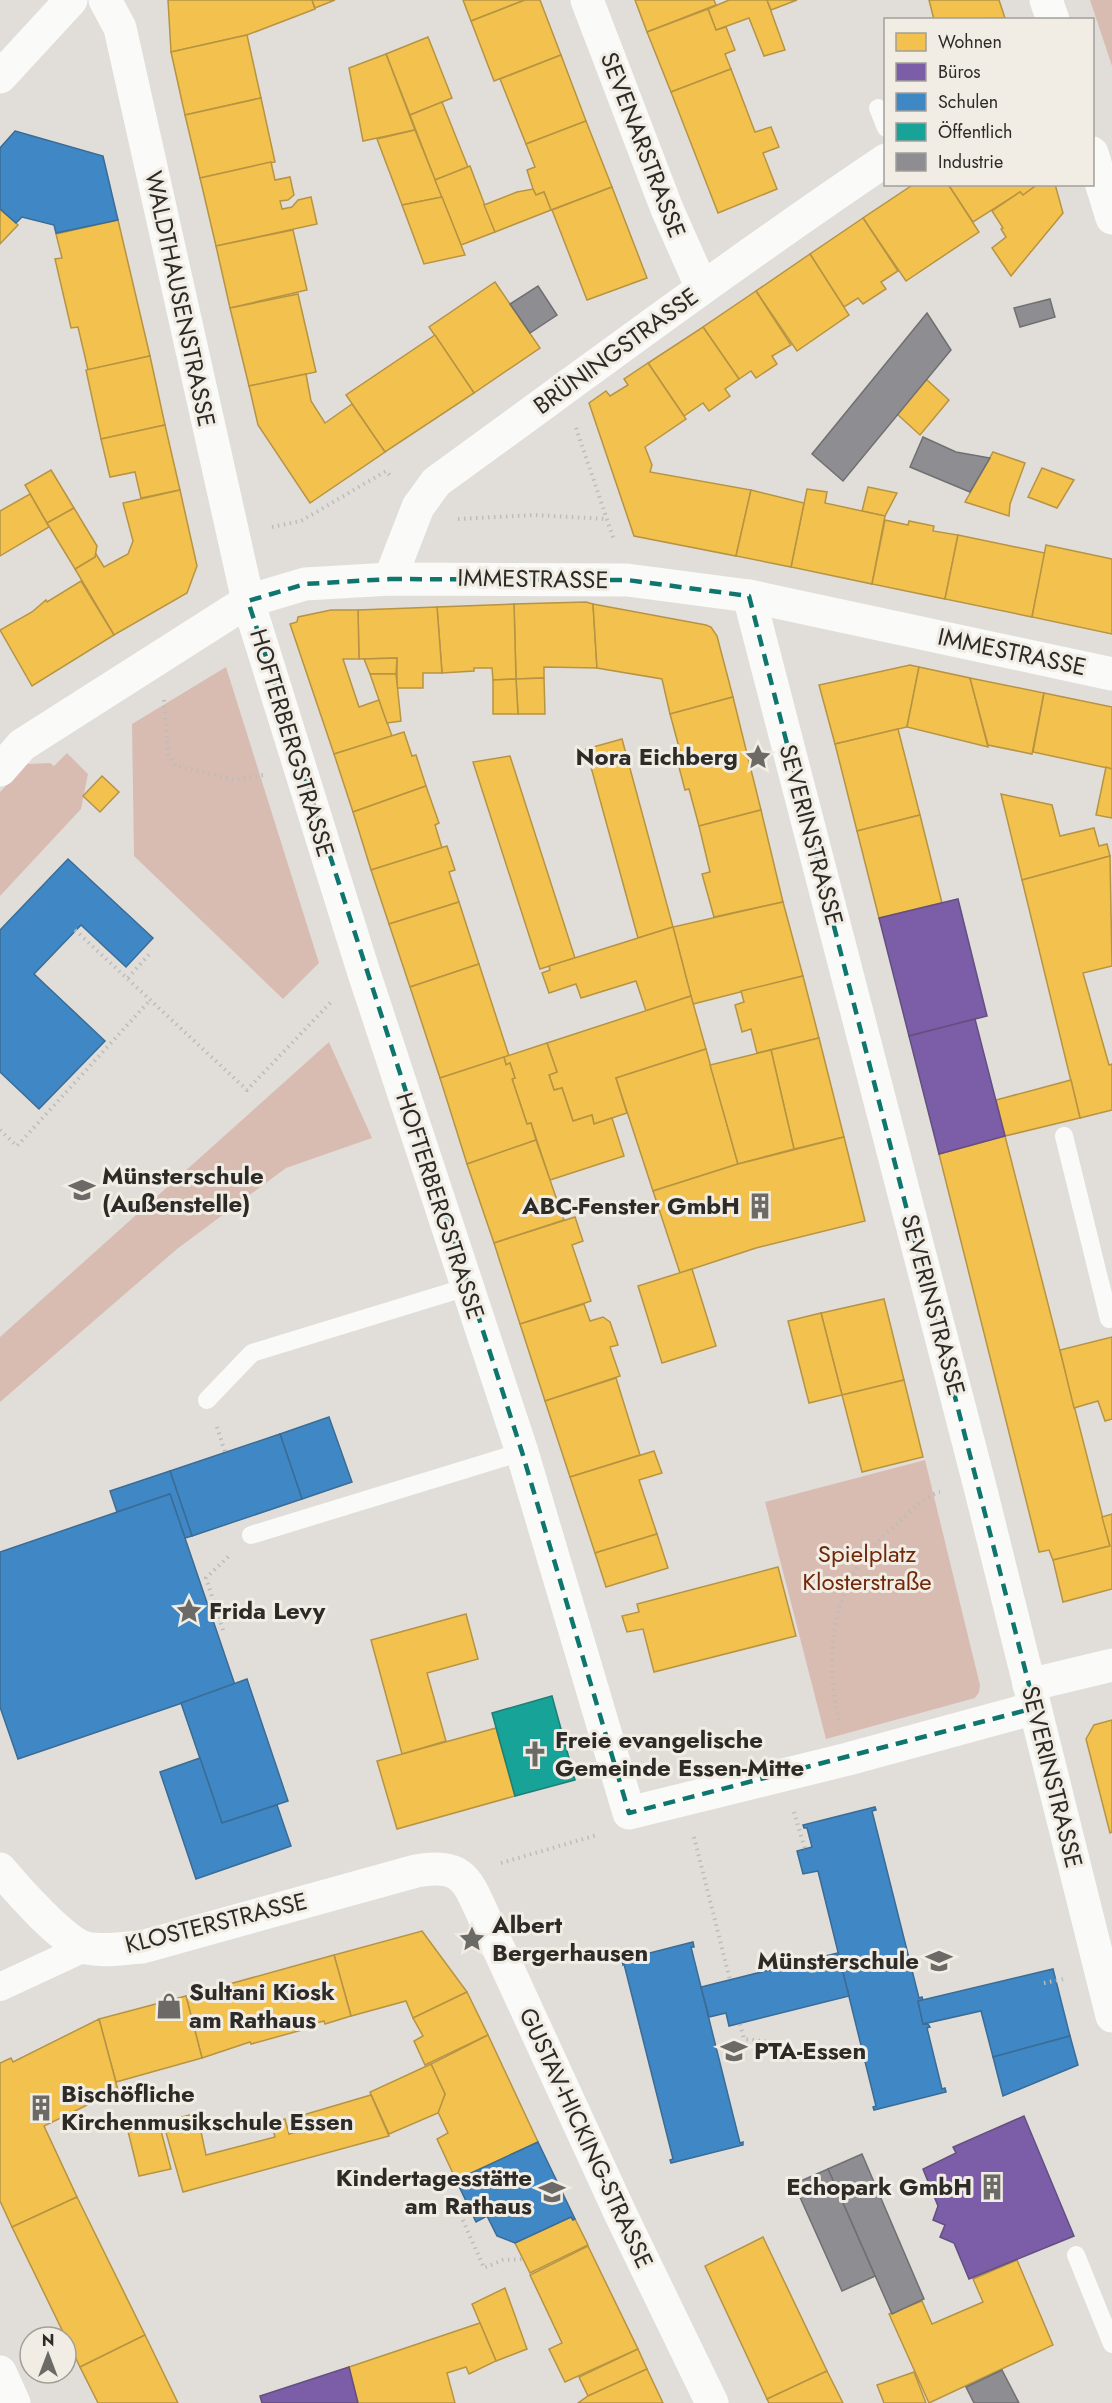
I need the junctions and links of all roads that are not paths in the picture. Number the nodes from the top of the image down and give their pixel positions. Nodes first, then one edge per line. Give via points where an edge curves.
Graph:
1 (71, 0) edge
2 (105, 0) edge
3 (587, 0) edge
4 (1046, 0) edge
5 (1052, 18) edge
6 (0, 77) edge
7 (878, 108) dead end
8 (884, 125) edge
9 (1094, 160) edge
10 (884, 161) edge
11 (1112, 218) edge
12 (702, 288) junction
13 (390, 579) junction
14 (749, 596) junction
15 (248, 601) junction
16 (1112, 674) edge
17 (0, 770) edge
18 (1064, 1136) dead end
19 (467, 1287) junction
20 (1112, 1318) edge
21 (207, 1400) dead end
22 (522, 1452) junction
23 (251, 1535) dead end
24 (1112, 1665) edge
25 (1032, 1697) junction
26 (0, 1869) edge
27 (459, 1874) joint
28 (84, 1948) junction
29 (0, 1987) edge
30 (1112, 2016) edge
31 (1076, 2255) dead end
32 (1112, 2344) edge
33 (0, 2372) edge
34 (14, 2403) edge
35 (712, 2403) edge

1 - 6 street
2 - 15 street, WALDTHAUSENSTRASSE via 120,28
3 - 12 street, SEVENARSTRASSE via 666,209
4 - 5 street
7 - 8 lane
9 - 11 street
10 - 12 street, BRÜNINGSTRASSE
12 - 13 street, BRÜNINGSTRASSE via 436,482 415,514
13 - 14 street, IMMESTRASSE via 627,580
13 - 15 street, IMMESTRASSE via 305,584
14 - 16 street, IMMESTRASSE
14 - 25 street, SEVERINSTRASSE
15 - 17 street, IMMESTRASSE via 22,745
15 - 19 street, HOFTERBERGSTRASSE
18 - 20 lane via 1109,1319
19 - 21 lane via 252,1353
19 - 22 street, HOFTERBERGSTRASSE
22 - 23 lane
22 - 25 street, HOFTERBERGSTRASSE via 629,1813 848,1759
24 - 25 street
25 - 30 street, SEVERINSTRASSE
26 - 28 street via 55,1927
27 - 28 street, KLOSTERSTRASSE via 439,1867 416,1871 142,1947
27 - 35 street, GUSTAV-HICKING-STRASSE via 482,1911
28 - 29 street
31 - 32 lane
33 - 34 street

